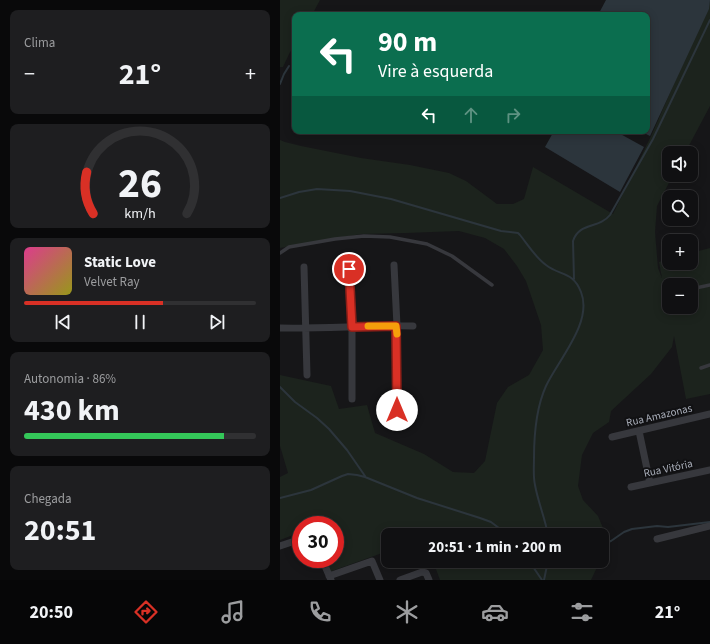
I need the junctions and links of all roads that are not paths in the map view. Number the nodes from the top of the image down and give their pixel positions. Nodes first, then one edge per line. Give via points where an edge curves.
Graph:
1 (280, 253) edge
2 (394, 265) dead end
3 (304, 267) dead end
4 (349, 269) dead end
5 (492, 285) dead end
6 (710, 285) edge
7 (698, 288) edge
8 (396, 326) junction
9 (413, 326) dead end
10 (352, 327) junction
11 (280, 328) edge
12 (306, 328) junction
13 (710, 365) edge
14 (701, 368) dead end
15 (307, 375) dead end
16 (352, 399) dead end
17 (710, 414) edge
18 (397, 424) dead end
19 (639, 431) junction
20 (612, 437) dead end
21 (710, 470) edge
22 (650, 483) junction
23 (631, 487) dead end
24 (710, 526) edge
25 (656, 539) dead end
26 (292, 541) edge
27 (280, 546) edge
28 (326, 568) edge
29 (330, 578) edge
30 (380, 580) edge
31 (400, 580) edge
32 (429, 580) edge

1 - 5 lane via 289,247 335,239 390,237 427,244 452,256
2 - 8 street
3 - 12 street
4 - 10 street
6 - 7 lane
8 - 9 street
8 - 10 street
8 - 18 street
10 - 12 street
10 - 16 street
11 - 12 street
12 - 15 street
13 - 14 lane
17 - 19 street, Rua Amazonas
19 - 20 street, Rua Amazonas
19 - 22 street
21 - 22 street, Rua Vitória
22 - 23 street, Rua Vitória
24 - 25 street
26 - 27 street
28 - 29 street
29 - 30 street via 372,561
31 - 32 street via 422,572 426,573

